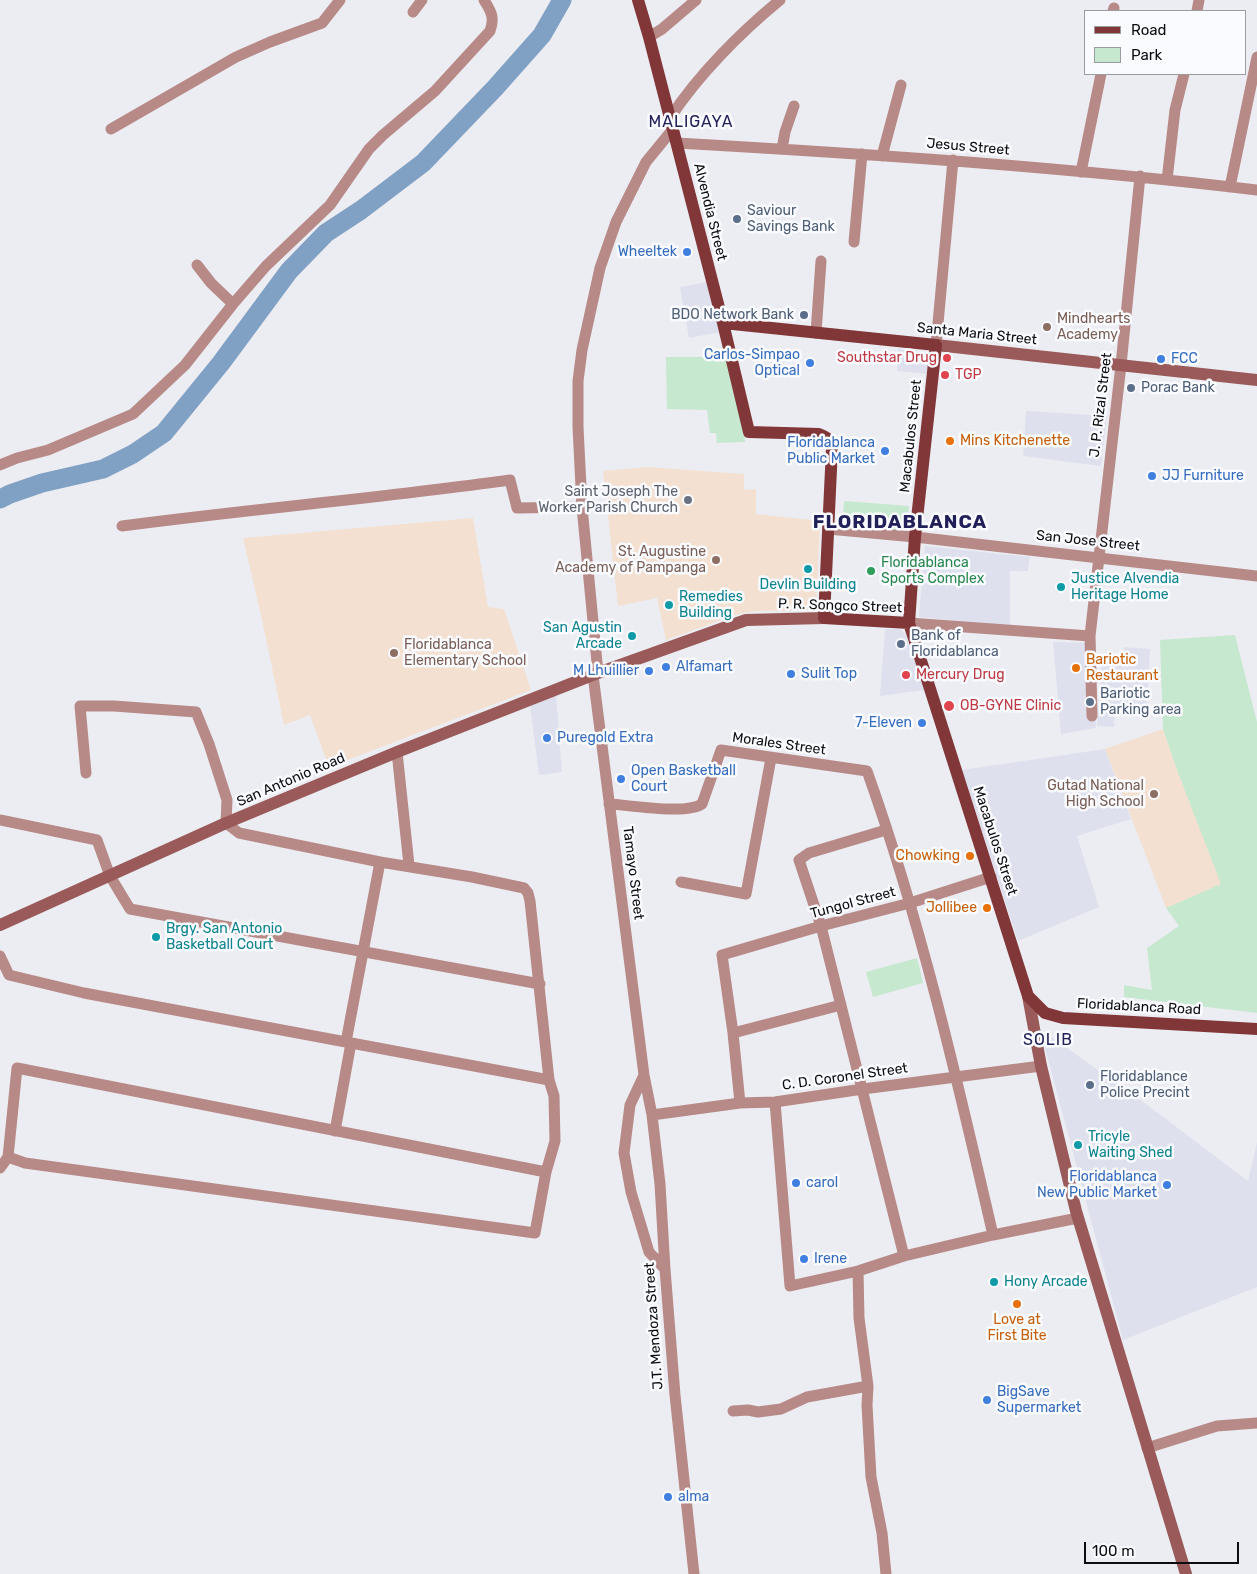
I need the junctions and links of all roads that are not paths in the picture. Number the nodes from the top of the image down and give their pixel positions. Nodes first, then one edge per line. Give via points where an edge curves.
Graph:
1 (340, 0) edge
2 (422, 0) edge
3 (484, 0) edge
4 (638, 0) edge
5 (696, 0) edge
6 (780, 0) edge
7 (413, 12) dead end
8 (649, 37) junction
9 (1257, 56) edge
10 (1101, 75) edge
11 (1184, 75) edge
12 (901, 85) dead end
13 (794, 106) dead end
14 (670, 119) junction
15 (111, 129) dead end
16 (677, 143) junction
17 (782, 149) junction
18 (862, 154) junction
19 (882, 156) junction
20 (953, 160) junction
21 (1081, 172) junction
22 (1140, 176) junction
23 (1167, 180) junction
24 (1230, 187) junction
25 (1257, 190) edge
26 (854, 242) dead end
27 (821, 261) dead end
28 (197, 265) dead end
29 (234, 304) junction
30 (723, 322) junction
31 (816, 333) junction
32 (936, 345) junction
33 (1121, 365) junction
34 (1257, 380) edge
35 (0, 465) edge
36 (582, 508) junction
37 (122, 526) dead end
38 (828, 529) junction
39 (915, 537) junction
40 (1098, 558) junction
41 (1257, 576) edge
42 (824, 618) junction
43 (909, 623) junction
44 (1090, 636) junction
45 (596, 674) junction
46 (1092, 716) dead end
47 (397, 752) junction
48 (771, 758) junction
49 (86, 773) dead end
50 (609, 804) junction
51 (0, 820) edge
52 (226, 823) junction
53 (886, 830) junction
54 (380, 862) junction
55 (409, 865) junction
56 (110, 876) junction
57 (991, 877) junction
58 (681, 882) dead end
59 (910, 903) junction
60 (0, 926) edge
61 (821, 926) junction
62 (364, 951) junction
63 (0, 956) edge
64 (540, 984) junction
65 (1028, 996) junction
66 (841, 1005) junction
67 (1257, 1029) edge
68 (733, 1033) junction
69 (349, 1043) junction
70 (1042, 1066) junction
71 (644, 1075) junction
72 (956, 1077) junction
73 (549, 1080) junction
74 (863, 1089) junction
75 (775, 1102) junction
76 (740, 1103) junction
77 (652, 1115) junction
78 (335, 1131) junction
79 (8, 1157) junction
80 (0, 1168) edge
81 (546, 1172) junction
82 (1078, 1218) junction
83 (993, 1235) junction
84 (904, 1256) junction
85 (664, 1269) junction
86 (858, 1271) junction
87 (868, 1386) junction
88 (733, 1412) dead end
89 (1257, 1423) edge
90 (1147, 1448) junction
91 (694, 1574) edge
92 (886, 1574) edge
93 (1186, 1574) edge

1 - 15 street via 322,23 236,57
2 - 7 street
3 - 29 street via 493,18 490,31 435,92 369,148 330,204 266,266
4 - 8 main road, Alvendia Street
5 - 8 street
6 - 14 street, Tamayo Street via 701,76
8 - 14 main road, Alvendia Street
9 - 24 street
10 - 21 street
11 - 23 street via 1175,110
12 - 19 street
13 - 17 street via 784,132
14 - 16 main road, Alvendia Street
14 - 36 street, Tamayo Street via 616,222 600,268 578,381
16 - 17 street, Jesus Street
16 - 30 main road, Alvendia Street
17 - 18 street, Jesus Street
18 - 19 street, Jesus Street
18 - 26 street
19 - 20 street, Jesus Street
20 - 21 street, Jesus Street
20 - 32 street, Macabulos Street
21 - 22 street, Jesus Street
22 - 23 street, Jesus Street
22 - 33 street, J. P. Rizal Street
23 - 24 street, Jesus Street
24 - 25 street, Jesus Street
27 - 31 street
28 - 29 street via 210,283
29 - 35 street via 185,365 133,414 48,450
30 - 31 main road, Santa Maria Street
30 - 38 main road, Alvendia Street via 749,432 819,434 828,438 832,448
31 - 32 main road, Santa Maria Street
32 - 33 street, Santa Maria Street
32 - 39 main road, Macabulos Street
33 - 34 street, Santa Maria Street
33 - 40 street, J. P. Rizal Street
36 - 37 street via 517,508 510,480
36 - 45 street, Tamayo Street
38 - 39 street, San Jose Street
38 - 42 main road
39 - 40 street, San Jose Street
39 - 43 main road, Macabulos Street
40 - 41 street, San Jose Street
40 - 44 street, J. P. Rizal Street
42 - 43 main road, P. R. Songco Street
42 - 45 street, P. R. Songco Street via 746,620
43 - 44 street, P. R. Songco Street
43 - 57 main road, Macabulos Street
44 - 46 street, J. P. Rizal Street
45 - 47 street, San Antonio Road
45 - 50 street, Tamayo Street
47 - 52 street, San Antonio Road
47 - 55 street
48 - 50 street, Morales Street via 721,750 702,804 696,808
48 - 53 street, Morales Street via 867,771
48 - 58 street via 746,894
49 - 52 street via 80,706 196,712 227,800
50 - 71 street, Tamayo Street
51 - 56 street via 97,840
52 - 54 street via 239,834
52 - 56 street, San Antonio Road
53 - 59 street
53 - 61 street via 809,852 799,860
54 - 55 street
54 - 62 street
55 - 64 street via 524,888 528,893
56 - 60 street, San Antonio Road
56 - 62 street via 130,909
57 - 59 street, Tungol Street
57 - 65 main road, Macabulos Street
59 - 61 street, Tungol Street
59 - 72 street
61 - 66 street
61 - 68 street, Tungol Street via 722,955
62 - 64 street
62 - 69 street
63 - 69 street via 9,975 84,993
64 - 73 street
65 - 67 main road, Floridablanca Road via 1046,1013 1063,1018
65 - 70 street
66 - 68 street
66 - 74 street
68 - 76 street
69 - 73 street
69 - 78 street
70 - 72 street, C. D. Coronel Street
70 - 82 street
71 - 77 street, J.T. Mendoza Street
71 - 85 street via 630,1105 624,1153 631,1192 649,1252
72 - 74 street, C. D. Coronel Street
72 - 83 street
73 - 81 street via 554,1096 555,1141
74 - 75 street, C. D. Coronel Street
74 - 84 street
75 - 76 street, C. D. Coronel Street
75 - 86 street via 790,1286
76 - 77 street, C. D. Coronel Street
77 - 85 street, J.T. Mendoza Street via 660,1184
78 - 79 street via 17,1068
78 - 81 street
79 - 80 street
79 - 81 street via 25,1163 73,1170 535,1233
82 - 83 street
82 - 90 street
83 - 84 street
84 - 86 street
85 - 91 street, J.T. Mendoza Street
86 - 87 street via 859,1318
87 - 88 street via 807,1397 781,1409
87 - 92 street via 871,1477
89 - 90 street via 1217,1426
90 - 93 street

